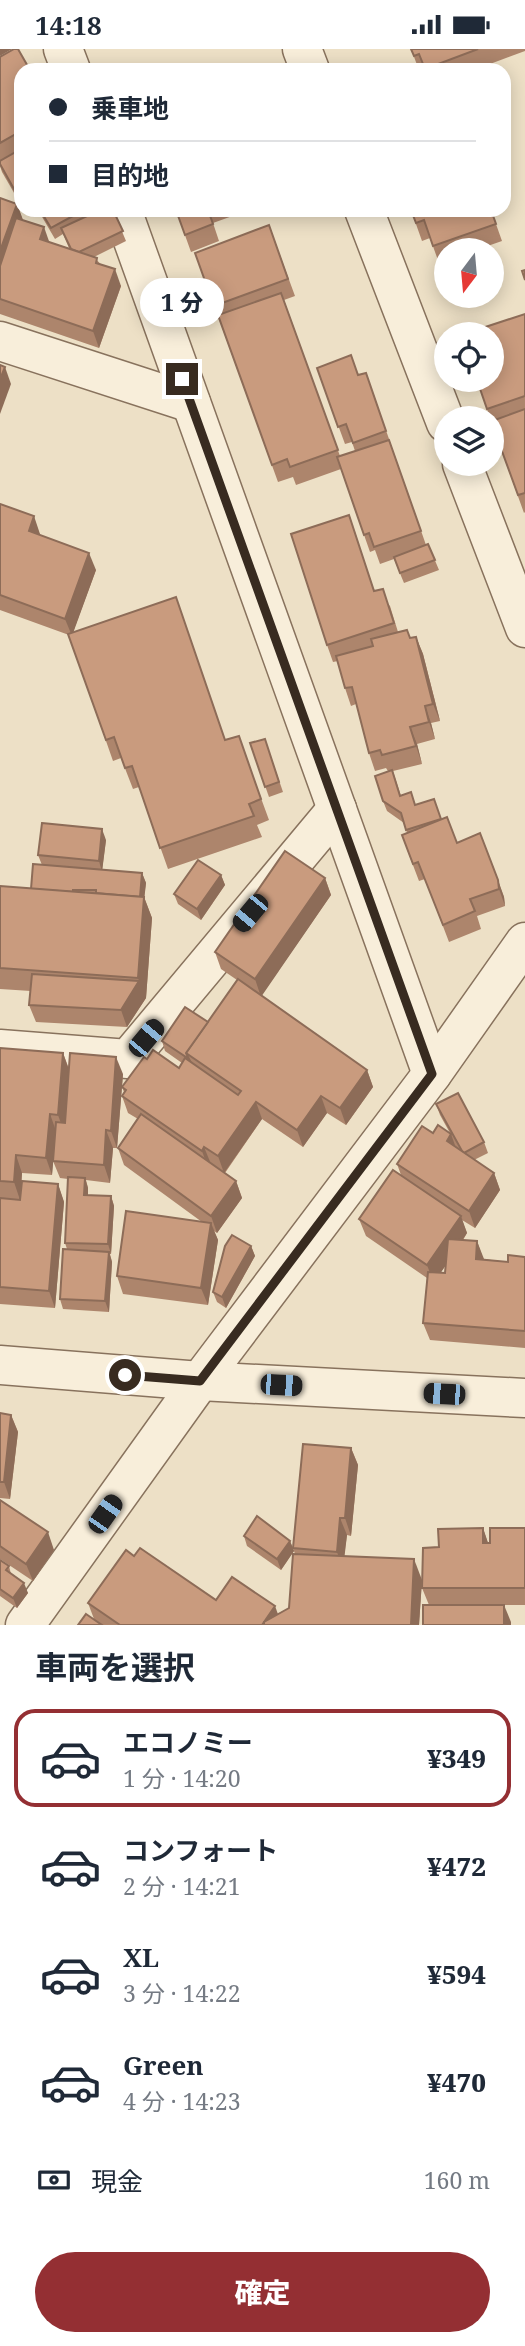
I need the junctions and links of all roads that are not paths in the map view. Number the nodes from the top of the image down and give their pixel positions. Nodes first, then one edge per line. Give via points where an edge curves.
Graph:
1 (124, 217) edge
2 (367, 217) edge
3 (0, 341) edge
4 (191, 403) junction
5 (439, 406) edge
6 (467, 476) edge
7 (525, 628) edge
8 (337, 809) junction
9 (525, 942) edge
10 (0, 1049) edge
11 (432, 1074) junction
12 (0, 1365) edge
13 (200, 1381) junction
14 (525, 1398) edge
15 (25, 1625) edge

1 - 4 street
2 - 5 street
3 - 4 street
4 - 8 street
6 - 7 street
8 - 10 street via 128,1059
8 - 11 street
9 - 11 street
11 - 13 street
12 - 13 street
13 - 14 street
13 - 15 street

